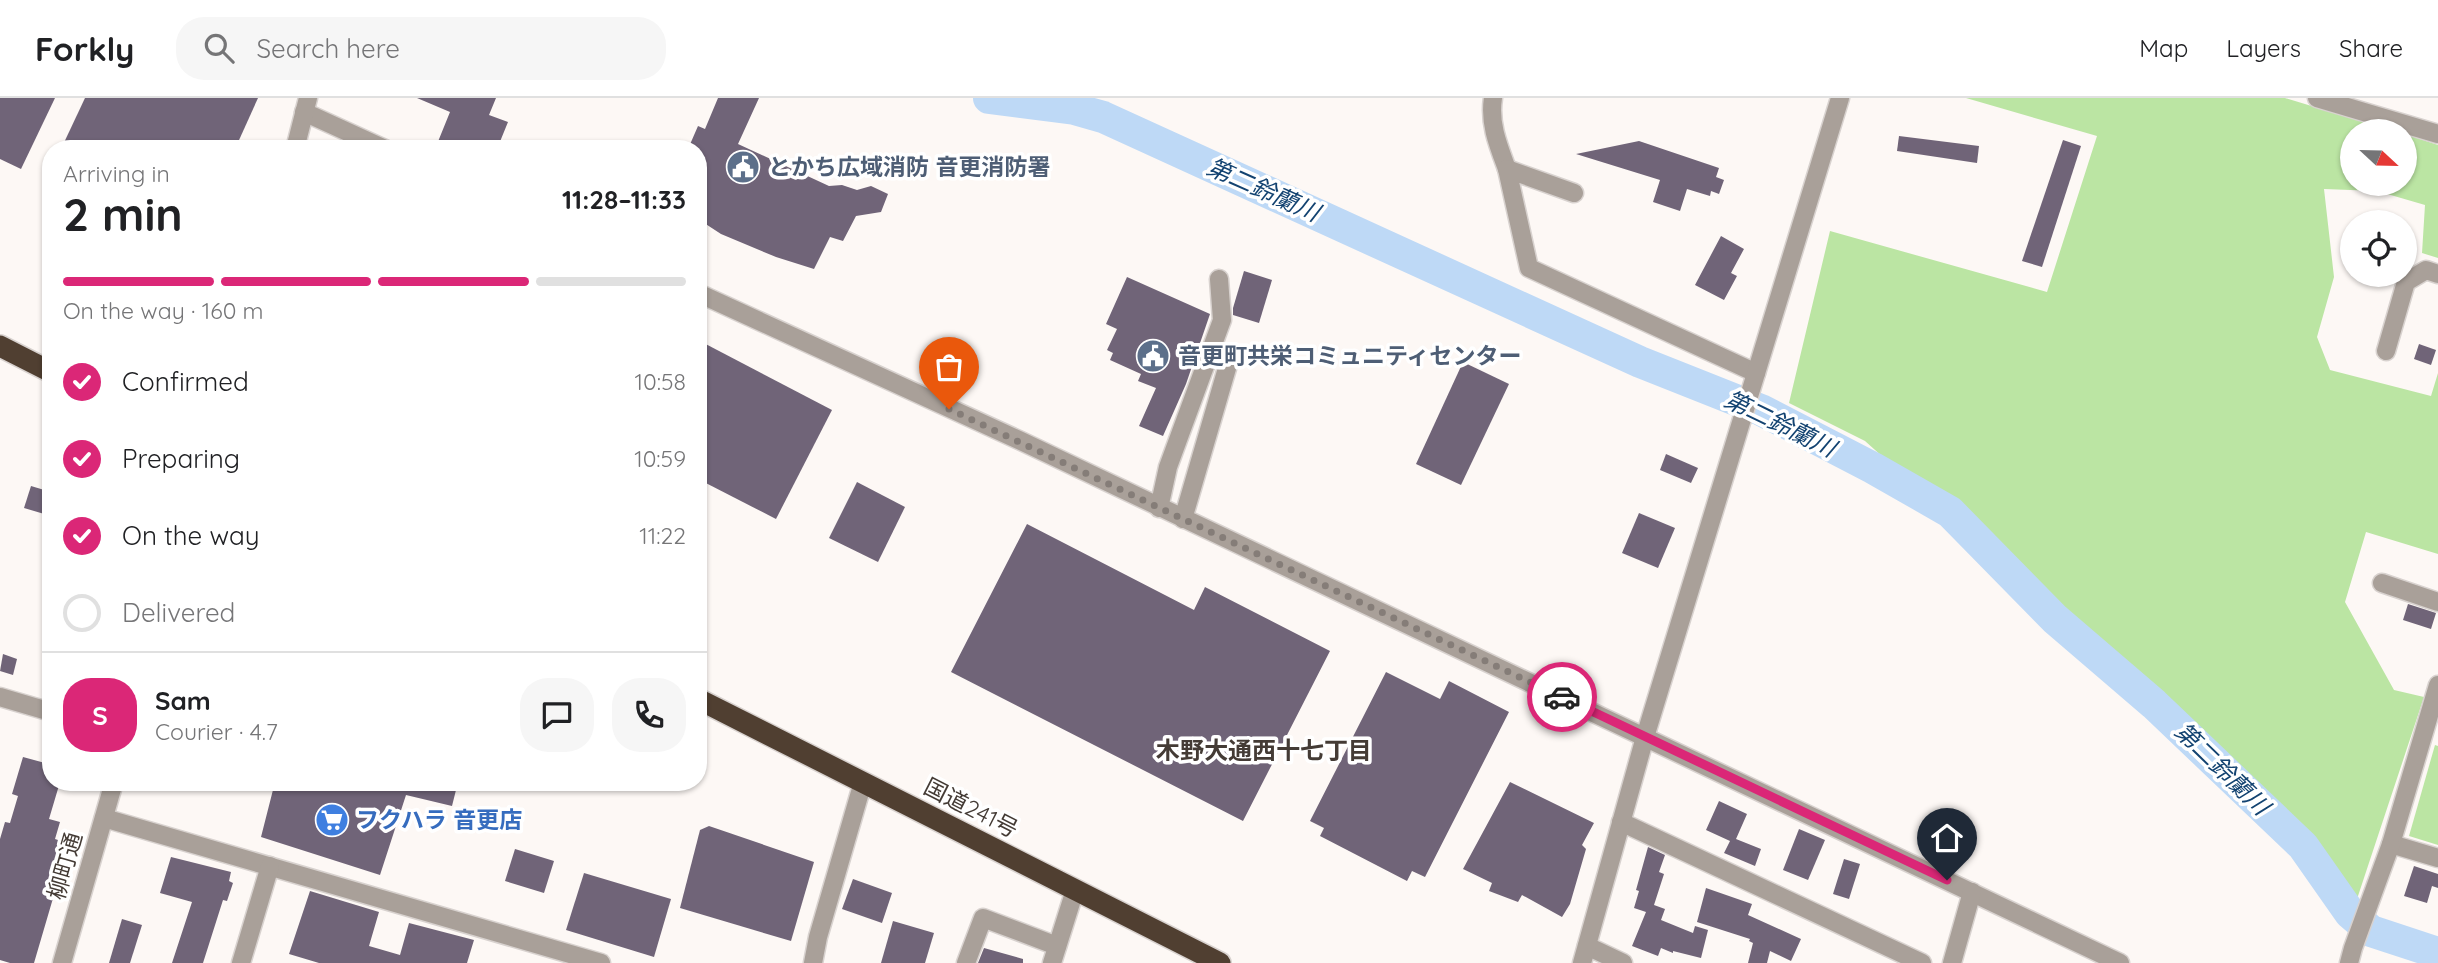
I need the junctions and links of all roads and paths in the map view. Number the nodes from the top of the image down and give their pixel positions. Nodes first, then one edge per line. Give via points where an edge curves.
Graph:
1 (1493, 98) edge
2 (1840, 98) edge
3 (2317, 98) edge
4 (306, 105) edge
5 (2438, 134) edge
6 (297, 140) edge
7 (368, 140) edge
8 (1507, 169) junction
9 (1574, 193) dead end
10 (2438, 274) edge
11 (1219, 279) dead end
12 (707, 297) edge
13 (0, 346) edge
14 (2386, 351) dead end
15 (1230, 358) dead end
16 (42, 367) edge
17 (1753, 381) junction
18 (1159, 508) junction
19 (1183, 519) junction
20 (2382, 583) dead end
21 (2438, 602) edge
22 (2438, 685) edge
23 (2, 703) edge
24 (707, 704) edge
25 (42, 710) edge
26 (2431, 736) edge
27 (1645, 737) junction
28 (863, 782) junction
29 (112, 791) edge
30 (104, 818) junction
31 (1621, 822) junction
32 (2391, 844) junction
33 (2438, 858) edge
34 (270, 866) junction
35 (1075, 890) junction
36 (1972, 892) junction
37 (1055, 954) edge
38 (1584, 955) edge
39 (2351, 955) edge
40 (246, 962) edge
41 (62, 963) edge
42 (601, 963) edge
43 (813, 963) edge
44 (966, 963) edge
45 (1220, 963) edge
46 (1623, 963) edge
47 (1922, 963) edge
48 (1952, 963) edge
49 (2120, 963) edge

1 - 8 street via 1490,114
2 - 17 street
3 - 5 street
4 - 6 street
4 - 7 street
8 - 9 street
8 - 17 street via 1529,268
10 - 14 street via 2426,270 2406,282
11 - 18 street via 1222,320 1168,467
12 - 18 street
13 - 16 highway
15 - 19 street
17 - 27 street
18 - 19 street
19 - 27 street
20 - 21 street
22 - 26 street
23 - 25 street
24 - 28 highway, 国道241号
26 - 32 street
27 - 31 street
27 - 36 street
28 - 35 highway, 国道241号
28 - 43 street
29 - 30 street, 柳町通
30 - 34 street
30 - 41 street, 柳町通
31 - 38 street
31 - 47 street
32 - 33 street
32 - 39 street
34 - 40 street
34 - 42 street
35 - 37 street
35 - 45 highway, 国道241号
36 - 48 street
36 - 49 street
37 - 44 street via 983,918
38 - 46 street

